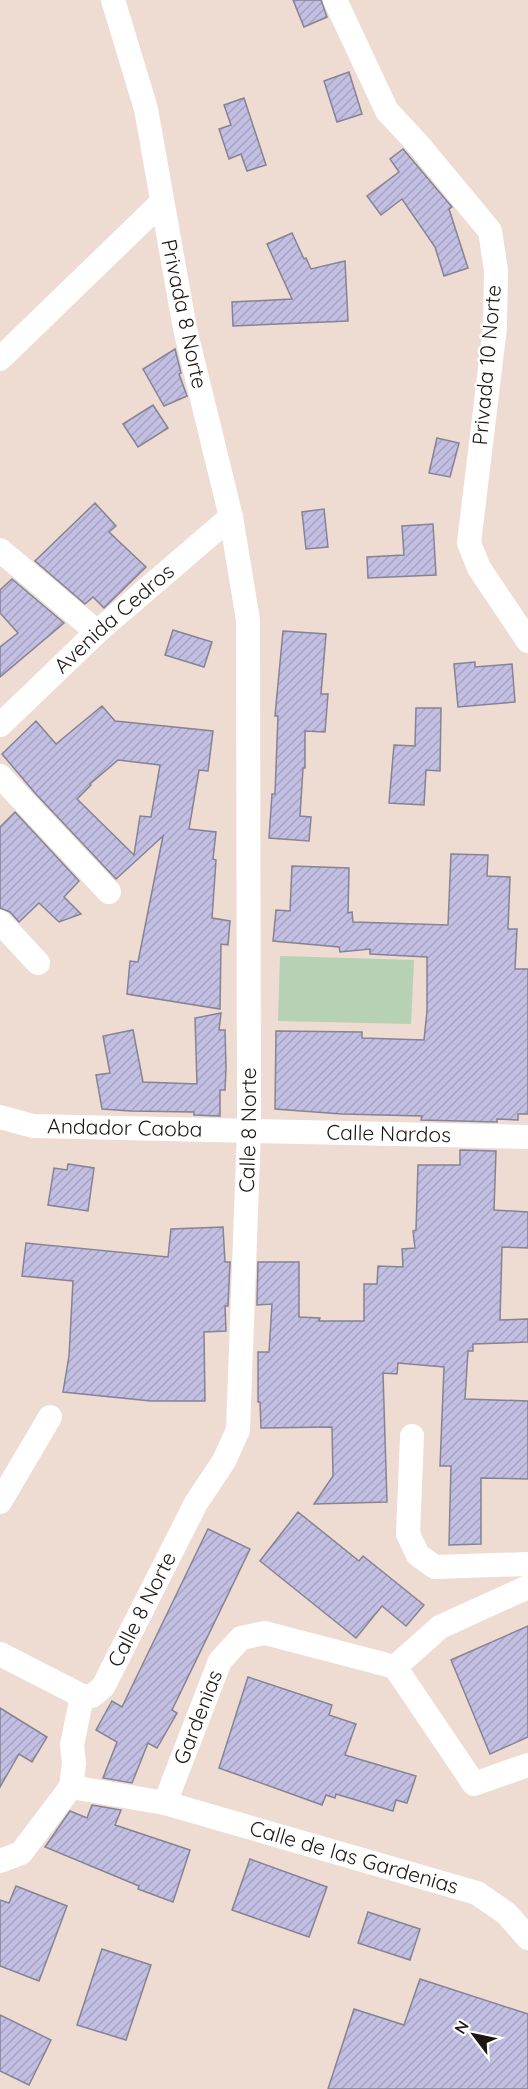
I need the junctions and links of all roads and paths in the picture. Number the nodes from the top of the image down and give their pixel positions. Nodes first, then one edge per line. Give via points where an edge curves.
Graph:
1 (113, 0) edge
2 (335, 0) edge
3 (161, 204) junction
4 (0, 359) edge
5 (231, 517) junction
6 (0, 550) edge
7 (97, 632) junction
8 (522, 632) edge
9 (0, 725) edge
10 (0, 776) edge
11 (109, 892) dead end
12 (0, 922) edge
13 (38, 963) dead end
14 (0, 1117) edge
15 (249, 1131) junction
16 (528, 1137) edge
17 (50, 1417) dead end
18 (412, 1436) dead end
19 (0, 1502) edge
20 (528, 1564) edge
21 (528, 1587) edge
22 (0, 1653) edge
23 (395, 1667) junction
24 (82, 1696) junction
25 (528, 1765) edge
26 (71, 1787) junction
27 (165, 1803) junction
28 (0, 1861) edge
29 (528, 1938) edge

1 - 3 street, Privada 8 Norte via 146,109
2 - 8 street, Privada 10 Norte via 387,111 490,231 496,270 495,327 469,543 479,568
3 - 4 street
3 - 5 street, Privada 8 Norte via 185,328
5 - 7 street, Avenida Cedros
5 - 15 street, Calle 8 Norte via 248,620
6 - 7 street
7 - 9 street, Avenida Cedros
10 - 11 street
12 - 13 street
14 - 15 street, Andador Caoba via 33,1126
15 - 16 street, Calle Nardos
15 - 24 street, Calle 8 Norte via 238,1430 224,1461 196,1503 103,1687 92,1696
17 - 19 street
18 - 20 street via 408,1534 418,1555 435,1567
21 - 23 street via 440,1627
22 - 24 street
23 - 25 street via 474,1784
23 - 27 street, Gardenias via 265,1634 241,1638 220,1661
24 - 26 street via 72,1746
26 - 27 street, Calle de las Gardenias
26 - 28 street via 21,1853
27 - 29 street, Calle de las Gardenias via 477,1893 506,1913

